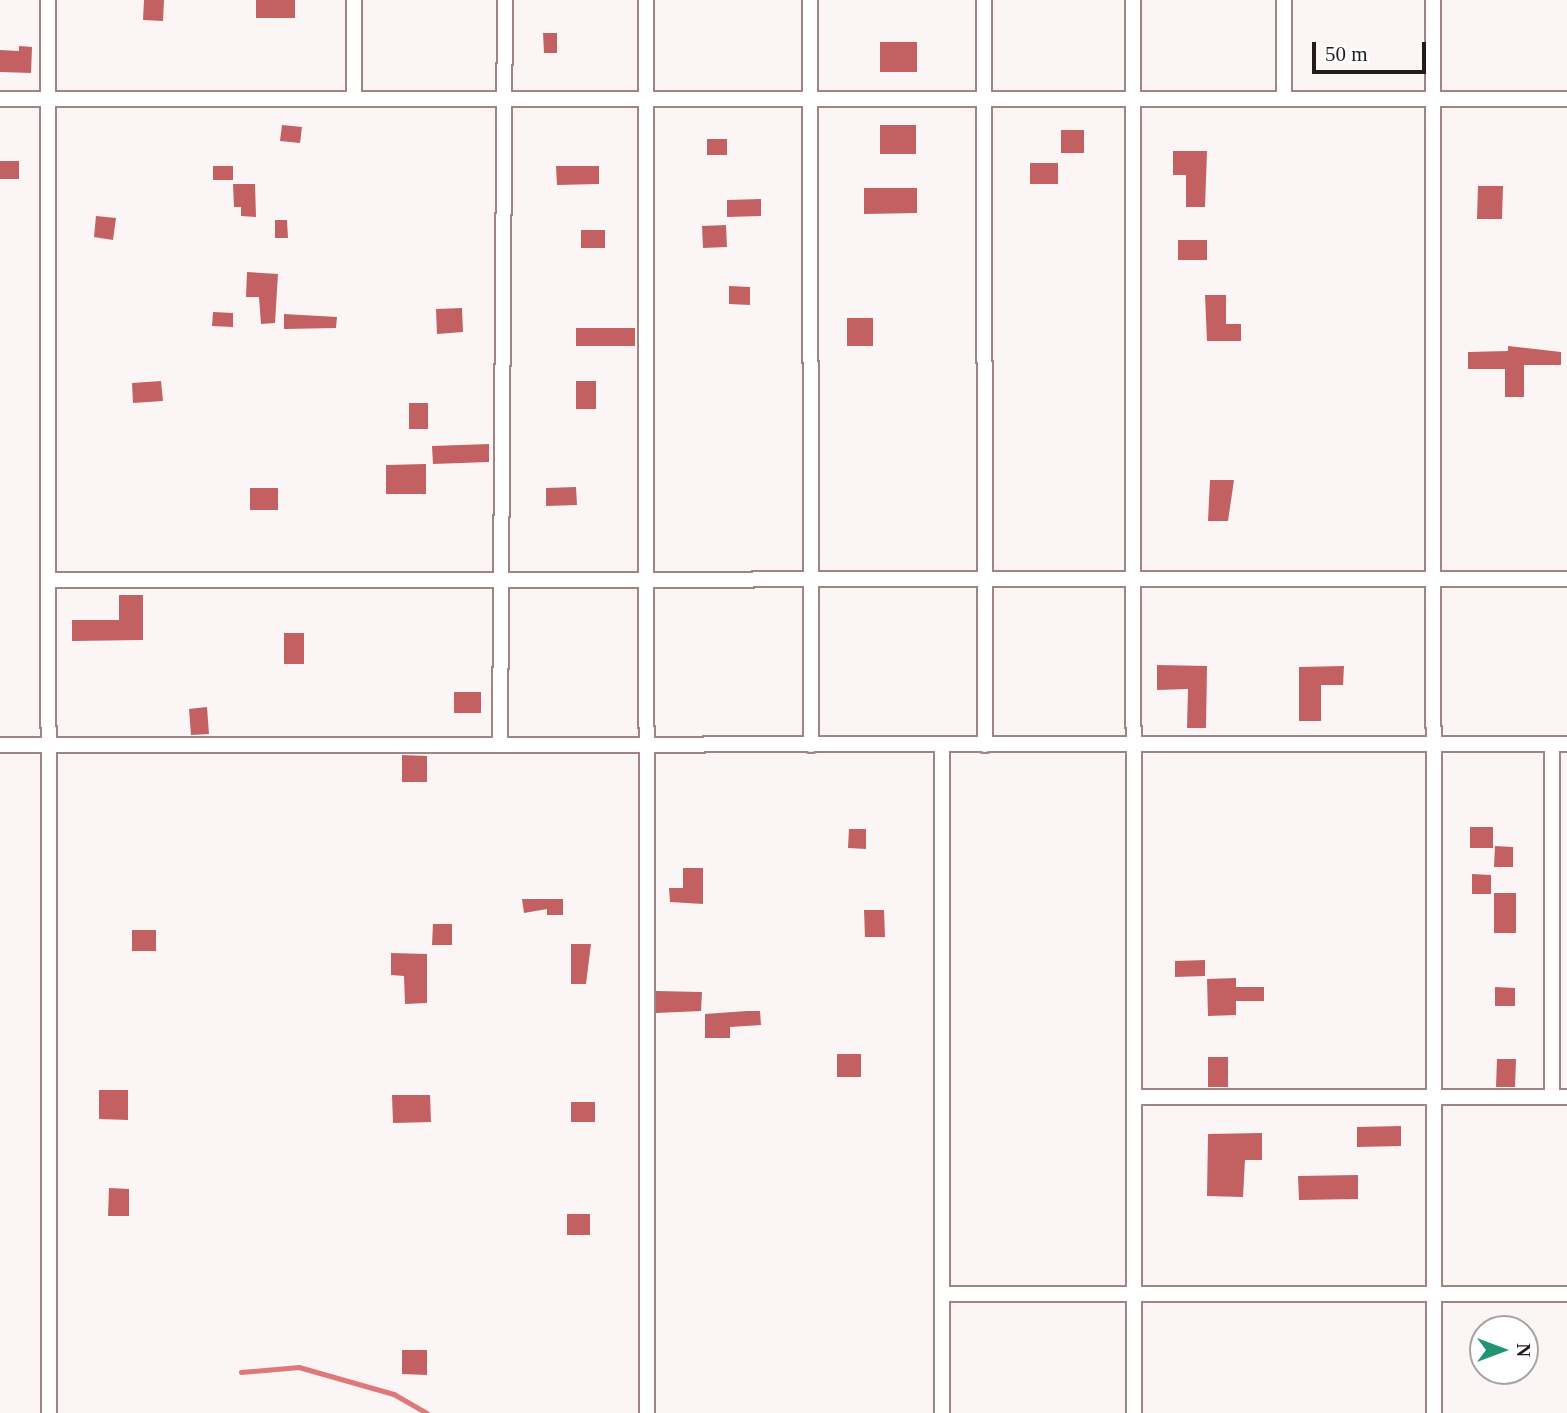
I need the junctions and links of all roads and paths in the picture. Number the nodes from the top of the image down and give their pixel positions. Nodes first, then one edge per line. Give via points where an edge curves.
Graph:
1 (48, 0) edge
2 (354, 0) edge
3 (505, 0) edge
4 (646, 0) edge
5 (810, 0) edge
6 (984, 0) edge
7 (1133, 0) edge
8 (1283, 0) edge
9 (1433, 0) edge
10 (0, 99) edge
11 (48, 99) junction
12 (354, 99) junction
13 (504, 99) junction
14 (646, 99) junction
15 (810, 99) junction
16 (985, 99) junction
17 (1133, 99) junction
18 (1283, 99) junction
19 (1433, 99) junction
20 (1567, 99) edge
21 (985, 579) junction
22 (1133, 579) junction
23 (1434, 579) junction
24 (1567, 579) edge
25 (49, 580) junction
26 (501, 580) junction
27 (646, 580) junction
28 (811, 580) junction
29 (1434, 744) junction
30 (1559, 744) edge
31 (500, 745) junction
32 (646, 745) junction
33 (811, 745) junction
34 (942, 745) junction
35 (985, 745) junction
36 (1133, 745) junction
37 (0, 746) edge
38 (49, 746) junction
39 (1133, 1097) junction
40 (1434, 1097) junction
41 (1560, 1097) edge
42 (942, 1294) junction
43 (1133, 1294) junction
44 (1434, 1294) junction
45 (1567, 1294) edge
46 (49, 1413) edge
47 (647, 1413) edge
48 (942, 1413) edge
49 (1134, 1413) edge
50 (1434, 1413) edge

1 - 11 street
2 - 12 street
3 - 13 street
4 - 14 street
5 - 15 street
6 - 16 street
7 - 17 street
8 - 18 street
9 - 19 street
10 - 11 street
11 - 12 street
11 - 25 street
12 - 13 street
13 - 14 street
13 - 26 street
14 - 15 street
14 - 27 street
15 - 16 street
15 - 28 street
16 - 17 street
16 - 21 street
17 - 18 street
17 - 22 street
18 - 19 street
19 - 20 street
19 - 23 street
21 - 22 street
21 - 28 street
21 - 35 street
22 - 23 street
22 - 36 street
23 - 24 street
23 - 29 street
25 - 26 street
25 - 38 street
26 - 27 street
26 - 31 street
27 - 28 street
27 - 32 street
28 - 33 street
29 - 30 street
29 - 36 street
29 - 40 street
30 - 41 street
31 - 32 street
31 - 38 street
32 - 33 street
32 - 47 street
33 - 34 street
34 - 35 street
34 - 42 street
35 - 36 street
36 - 39 street
37 - 38 street
38 - 46 street
39 - 40 street
39 - 43 street
40 - 41 street
40 - 44 street
42 - 43 street
42 - 48 street
43 - 44 street
43 - 49 street
44 - 45 street
44 - 50 street

